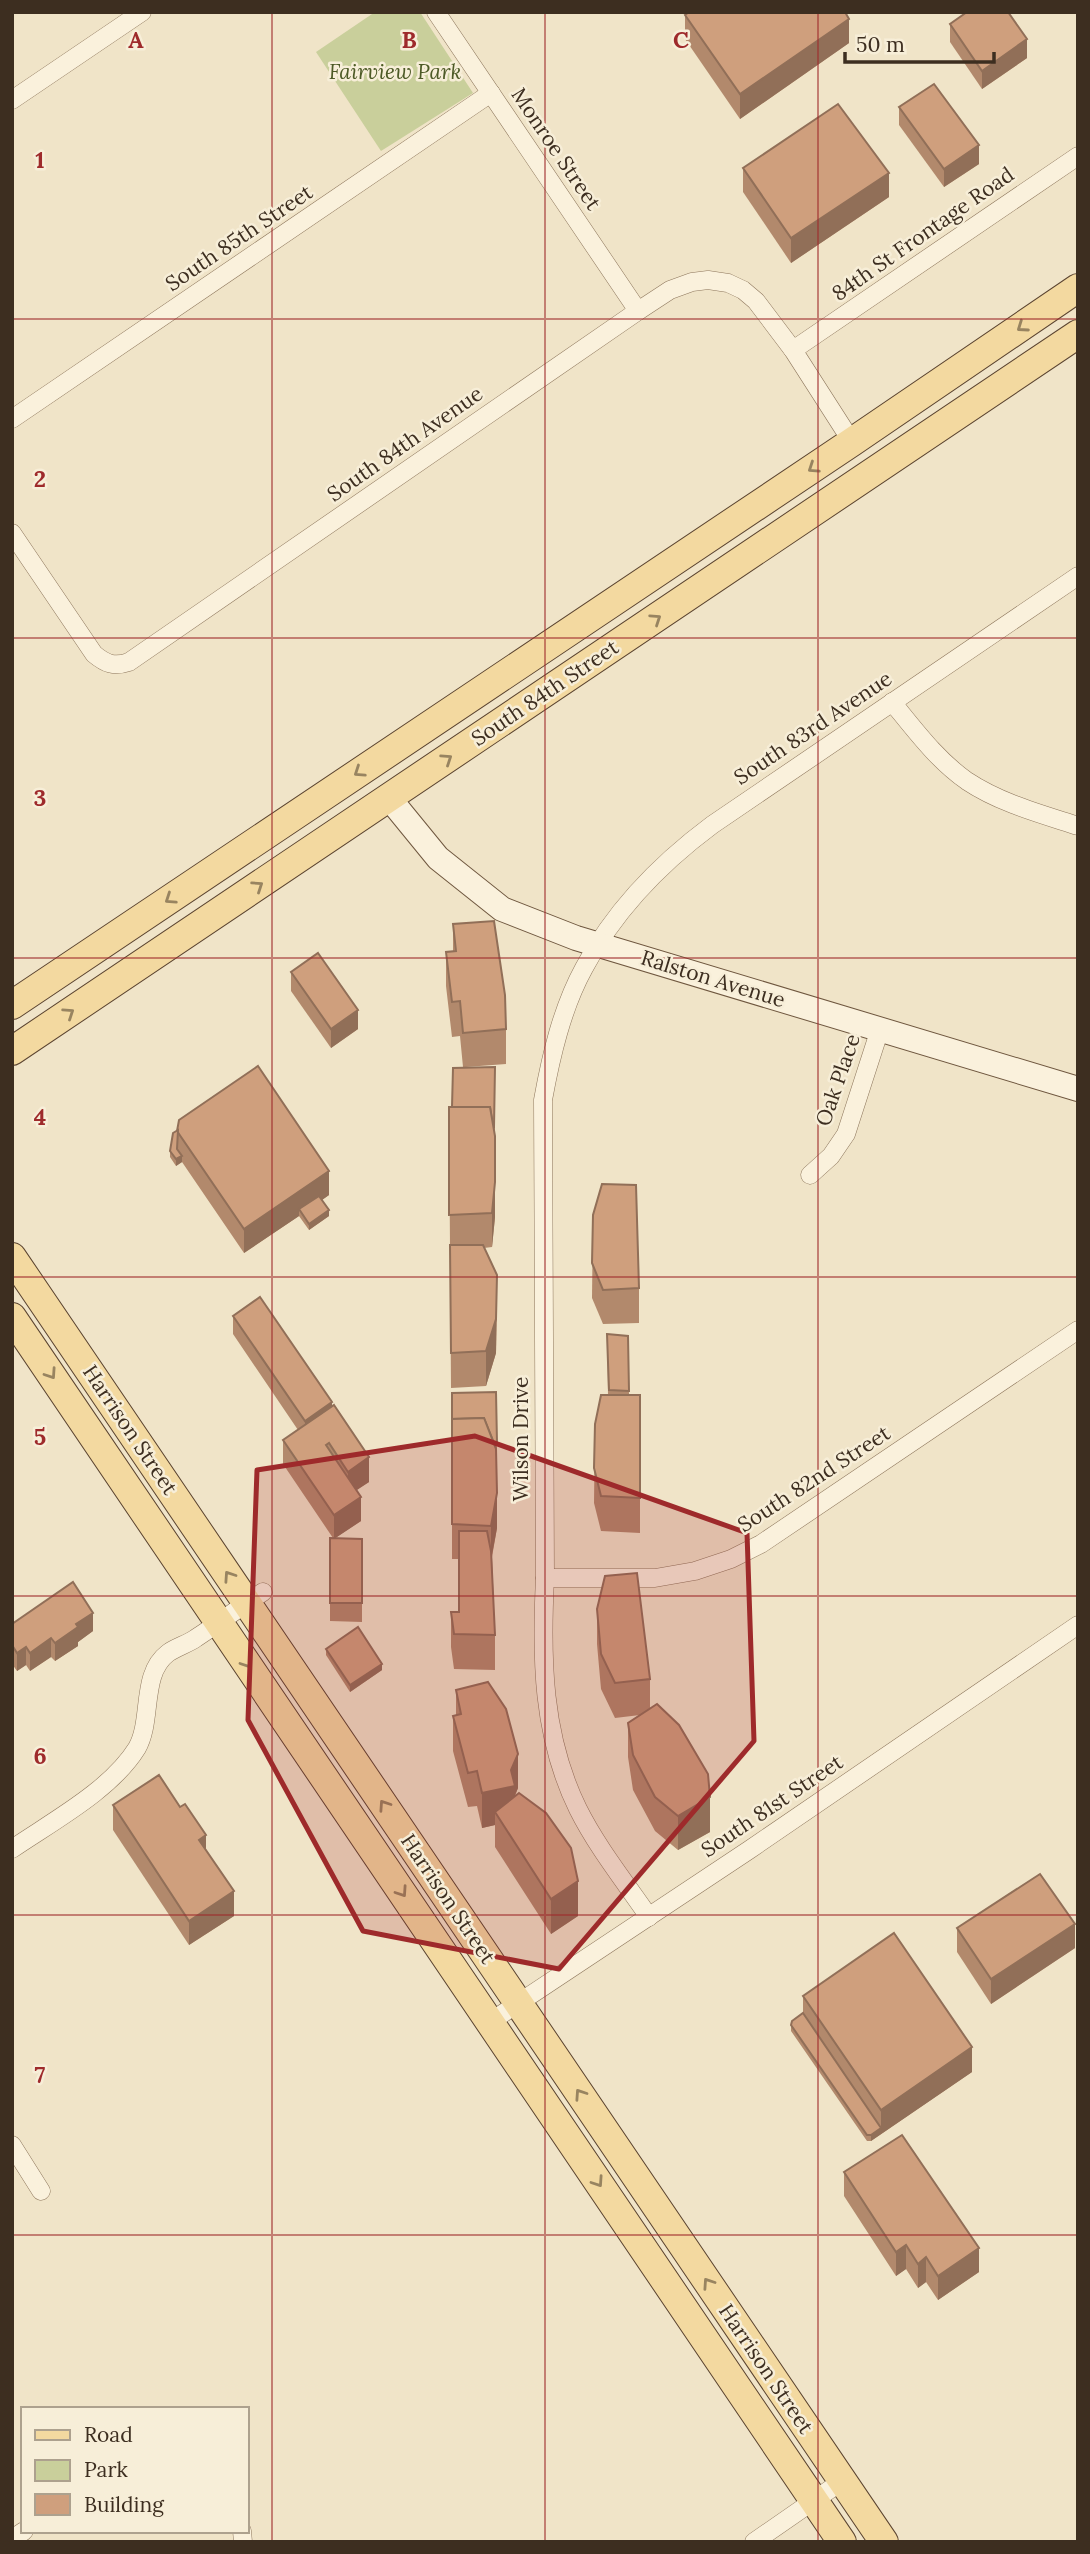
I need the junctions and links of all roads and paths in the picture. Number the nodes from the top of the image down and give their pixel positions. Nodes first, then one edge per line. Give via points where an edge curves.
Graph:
1 (142, 12) edge
2 (436, 12) edge
3 (491, 93) junction
4 (12, 100) edge
5 (1078, 156) edge
6 (1078, 288) edge
7 (638, 311) junction
8 (1078, 334) edge
9 (793, 350) junction
10 (12, 419) edge
11 (852, 442) junction
12 (12, 533) edge
13 (1078, 576) edge
14 (549, 645) junction
15 (892, 702) junction
16 (389, 798) junction
17 (1078, 826) edge
18 (599, 945) junction
19 (12, 1005) edge
20 (880, 1029) junction
21 (12, 1051) edge
22 (1078, 1090) edge
23 (810, 1175) dead end
24 (12, 1257) edge
25 (12, 1317) edge
26 (1078, 1329) edge
27 (545, 1578) junction
28 (255, 1597) junction
29 (219, 1622) junction
30 (1078, 1625) edge
31 (12, 1849) edge
32 (649, 1917) junction
33 (518, 2003) junction
34 (489, 2022) junction
35 (12, 2145) edge
36 (41, 2191) dead end
37 (842, 2481) junction
38 (814, 2500) junction
39 (754, 2542) edge
40 (842, 2542) edge
41 (884, 2542) edge

1 - 4 street
2 - 3 street, Monroe Street
3 - 7 street, Monroe Street
3 - 10 street, South 85th Street
5 - 9 street, 84th St Frontage Road
6 -> 11 main road, South 84th Street
7 - 9 street, South 84th Avenue via 692,282 728,283 756,300
7 - 12 street, South 84th Avenue via 129,662 104,663 94,654
16 -> 8 main road, South 84th Street
9 - 11 street
11 -> 14 main road, South 84th Street
13 - 15 street, South 83rd Avenue
14 - 16 main road via 520,682 402,765 394,775
14 -> 19 main road, South 84th Street
15 - 17 street via 967,781
15 - 18 street, South 83rd Avenue via 686,844 623,909
16 - 18 street, Ralston Avenue via 438,858 502,909
21 -> 16 main road, South 84th Street
18 - 20 street, Ralston Avenue
18 - 27 street, Wilson Drive via 569,1002 543,1100
20 - 22 street, Ralston Avenue
20 - 23 street, Oak Place via 846,1134
28 -> 24 main road, Harrison Street
25 -> 29 main road, Harrison Street
26 - 27 street, South 82nd Street via 761,1544 731,1559 655,1578
27 - 32 street, Wilson Drive via 544,1678 554,1745 592,1834
28 - 29 street
33 -> 28 main road, Harrison Street
29 - 31 street via 168,1653 156,1668 139,1745 124,1767
29 -> 34 main road, Harrison Street
30 - 32 street, South 81st Street
32 - 33 street, South 81st Street
33 - 34 street, South 81st Street
37 -> 33 main road, Harrison Street
34 -> 38 main road, Harrison Street
35 - 36 street
37 - 38 street
37 - 41 main road, Harrison Street
38 - 39 street
38 - 40 main road, Harrison Street

